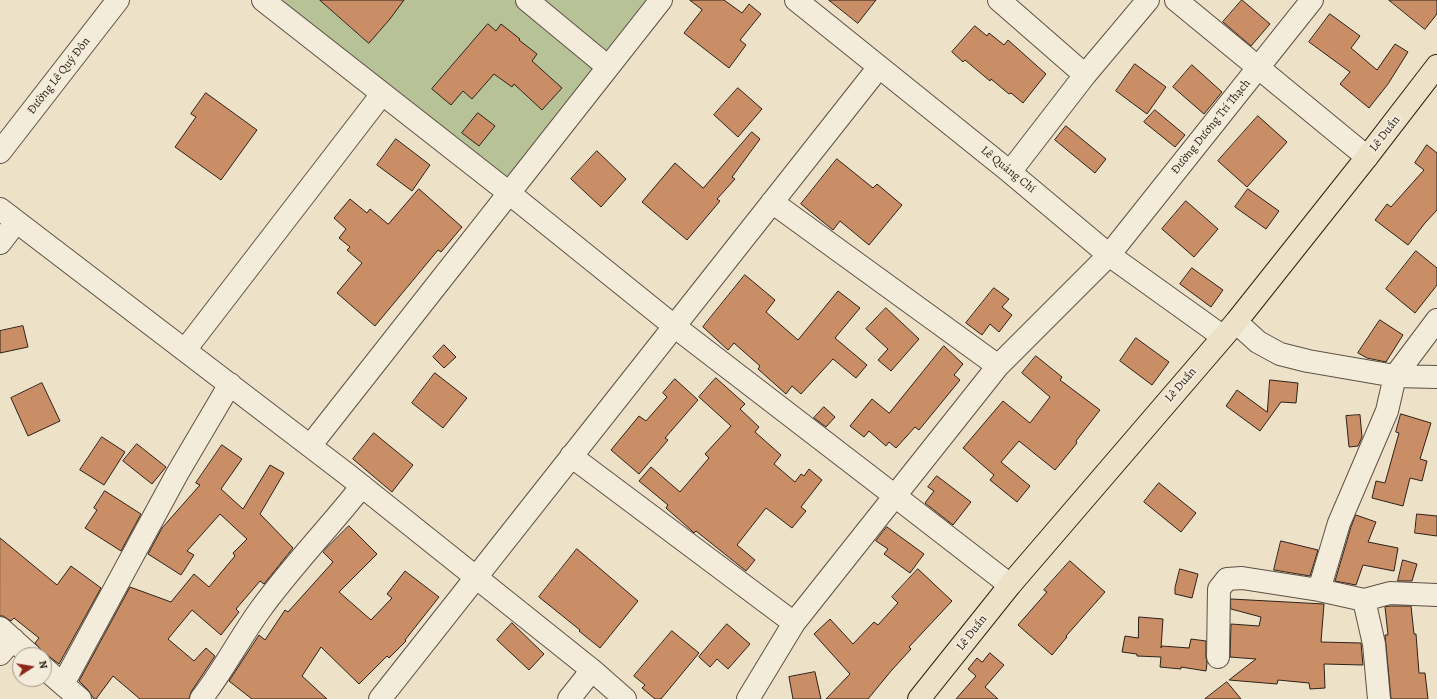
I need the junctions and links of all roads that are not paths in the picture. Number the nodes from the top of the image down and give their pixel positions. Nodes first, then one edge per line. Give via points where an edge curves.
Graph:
1 (118, 0) edge
2 (527, 0) edge
3 (661, 0) edge
4 (796, 0) edge
5 (999, 0) edge
6 (1148, 0) edge
7 (1176, 0) edge
8 (1312, 0) edge
9 (274, 3) edge
10 (1437, 66) edge
11 (608, 67) junction
12 (879, 67) junction
13 (1258, 68) junction
14 (1085, 75) junction
15 (382, 94) junction
16 (0, 152) edge
17 (1367, 157) junction
18 (1010, 172) junction
19 (508, 193) junction
20 (772, 202) junction
21 (8, 215) edge
22 (0, 243) edge
23 (1109, 254) junction
24 (1437, 320) edge
25 (674, 326) junction
26 (1229, 329) junction
27 (185, 350) junction
28 (998, 366) junction
29 (1395, 376) junction
30 (1437, 377) edge
31 (230, 384) junction
32 (310, 446) junction
33 (571, 456) junction
34 (362, 486) junction
35 (895, 496) junction
36 (475, 576) junction
37 (1010, 585) junction
38 (1319, 590) junction
39 (1437, 595) edge
40 (1364, 600) junction
41 (794, 624) junction
42 (4, 640) edge
43 (16, 647) edge
44 (1218, 657) dead end
45 (592, 670) junction
46 (52, 675) edge
47 (63, 684) junction
48 (80, 699) edge
49 (201, 699) edge
50 (380, 699) edge
51 (569, 699) edge
52 (625, 699) edge
53 (748, 699) edge
54 (919, 699) edge
55 (1379, 699) edge

1 - 16 street, Đường Lê Quý Đôn
2 - 11 street
3 - 11 street
4 - 12 street, Lê Quảng Chí
5 - 14 street
6 - 14 street
7 - 13 street
8 - 13 street, Đường Dương Trí Thạch
9 - 15 street
10 - 17 main road, Lê Duẩn
11 - 19 street
12 - 18 street, Lê Quảng Chí
12 - 20 street
13 - 17 street
13 - 23 street, Đường Dương Trí Thạch
14 - 18 street
15 - 19 street
15 - 27 street
17 - 26 main road, Lê Duẩn
18 - 23 street, Lê Quảng Chí
19 - 25 street
19 - 32 street
20 - 25 street
20 - 28 street
21 - 22 street
21 - 27 street
23 - 26 street, Lê Quảng Chí
23 - 28 street, Đường Dương Trí Thạch
24 - 29 street
25 - 33 street
25 - 35 street
26 - 29 street, Lê Quảng Chí via 1280,354
26 - 37 main road, Lê Duẩn
27 - 31 street
28 - 35 street, Đường Dương Trí Thạch
29 - 30 street, Lê Quảng Chí
29 - 38 street via 1387,412 1338,523
31 - 32 street
31 - 47 street via 177,474
32 - 34 street
33 - 36 street
33 - 41 street
34 - 36 street
34 - 49 street via 260,610
35 - 37 street
35 - 41 street, Đường Dương Trí Thạch
36 - 45 street
36 - 50 street
37 - 54 main road, Lê Duẩn
38 - 40 street
38 - 44 street via 1242,578 1227,579 1219,589
39 - 40 street via 1390,593
40 - 55 street via 1374,644
41 - 53 street, Đường Dương Trí Thạch
42 - 43 street
45 - 51 street
45 - 52 street
46 - 47 street
47 - 48 street

